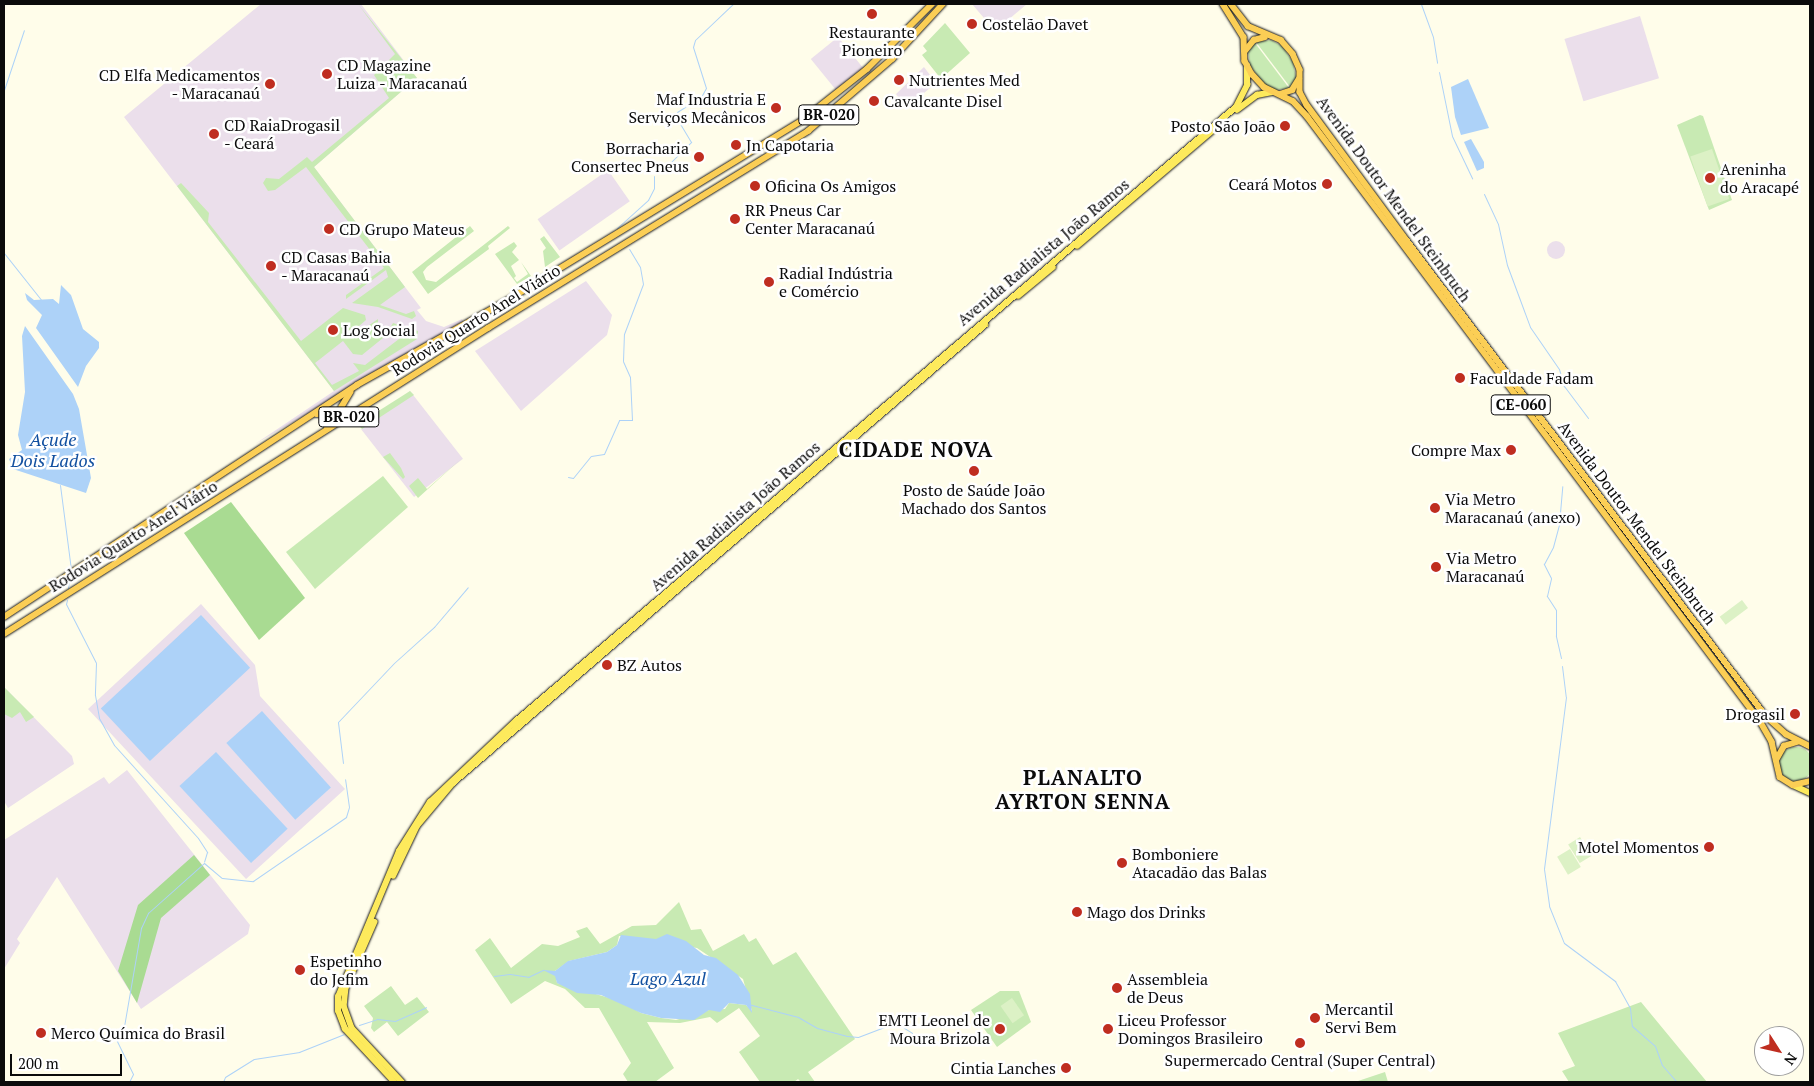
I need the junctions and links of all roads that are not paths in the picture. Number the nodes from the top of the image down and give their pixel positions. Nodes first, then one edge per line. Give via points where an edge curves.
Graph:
1 (932, 4) edge
2 (943, 4) edge
3 (1222, 4) edge
4 (1231, 4) edge
5 (907, 29) junction
6 (1267, 36) junction
7 (908, 42) junction
8 (1245, 51) junction
9 (1247, 66) junction
10 (1299, 78) junction
11 (1275, 93) junction
12 (599, 244) junction
13 (608, 254) junction
14 (357, 385) junction
15 (368, 405) junction
16 (305, 419) junction
17 (320, 436) junction
18 (4, 617) edge
19 (4, 634) edge
20 (1799, 742) junction
21 (1810, 746) edge
22 (1776, 762) junction
23 (1810, 781) edge
24 (1793, 785) junction
25 (1810, 793) edge
26 (399, 857) junction
27 (342, 988) junction
28 (394, 1082) edge
29 (402, 1082) edge

1 - 5 highway, Rodovia Quarto Anel Viário / BR-020
2 - 7 highway, Rodovia Quarto Anel Viário / BR-020
3 - 8 highway via 1241,29
4 - 6 highway, CE-060 via 1248,26
5 - 7 highway
5 - 12 highway, Rodovia Quarto Anel Viário / BR-020 via 867,70 800,122
6 - 8 highway via 1254,40
6 - 10 highway, CE-060 via 1281,40 1293,54
7 - 13 highway, Rodovia Quarto Anel Viário / BR-020 via 808,131
8 - 9 highway
9 - 11 highway, CE-060 via 1259,82
9 - 26 main road, Avenida Radialista João Ramos via 1247,85 1236,107 478,754 430,802
10 - 11 highway via 1292,90
10 - 20 highway, Avenida Doutor Mendel Steinbruch / CE-060 via 1300,92 1307,105 1766,716
11 - 22 highway, Avenida Doutor Mendel Steinbruch / CE-060 via 1293,101 1306,116 1760,721 1772,742
11 - 26 main road, Avenida Radialista João Ramos via 1248,101 481,758 428,811
12 - 13 highway
12 - 14 highway, Rodovia Quarto Anel Viário / BR-020 via 477,319
13 - 15 highway, Rodovia Quarto Anel Viário / BR-020
14 - 15 highway via 344,401 343,412
14 - 16 highway, Rodovia Quarto Anel Viário / BR-020
15 - 17 highway, Rodovia Quarto Anel Viário / BR-020
16 - 17 highway via 323,412 334,413 336,419
16 - 18 highway, Rodovia Quarto Anel Viário / BR-020
17 - 19 highway, Rodovia Quarto Anel Viário / BR-020
20 - 21 highway, CE-060
20 - 22 highway via 1784,746
22 - 24 highway, CE-060 via 1780,777
23 - 24 highway
24 - 25 main road, CE-060
26 - 27 main road
27 - 28 main road via 338,1011 345,1029
27 - 29 main road via 348,1020

